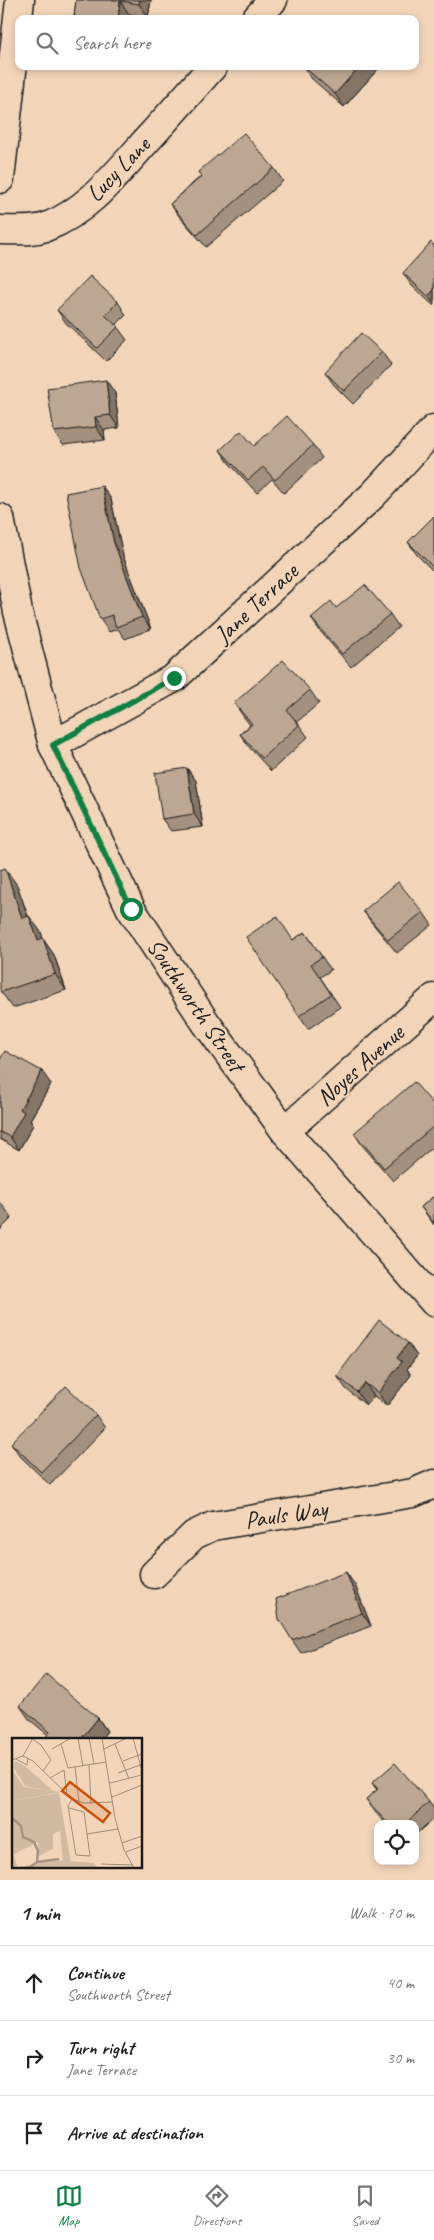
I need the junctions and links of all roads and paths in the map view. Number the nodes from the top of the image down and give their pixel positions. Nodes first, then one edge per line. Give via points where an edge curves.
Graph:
1 (20, 0) edge
2 (273, 0) edge
3 (18, 15) edge
4 (260, 15) edge
5 (15, 45) edge
6 (209, 70) edge
7 (0, 179) edge
8 (0, 230) edge
9 (434, 428) edge
10 (0, 518) edge
11 (53, 745) junction
12 (434, 998) edge
13 (285, 1131) junction
14 (434, 1302) edge
15 (434, 1484) edge
16 (154, 1574) dead end

1 - 3 street
2 - 4 street
5 - 7 street
6 - 8 street, Lucy Lane via 92,199 46,227
9 - 11 street, Jane Terrace via 373,495 174,678
10 - 11 street, Southworth Street via 18,612
11 - 13 street, Southworth Street via 131,909 206,1023
12 - 13 street, Noyes Avenue
13 - 14 street, Southworth Street
15 - 16 street, Pauls Way via 413,1493 213,1526 194,1535

